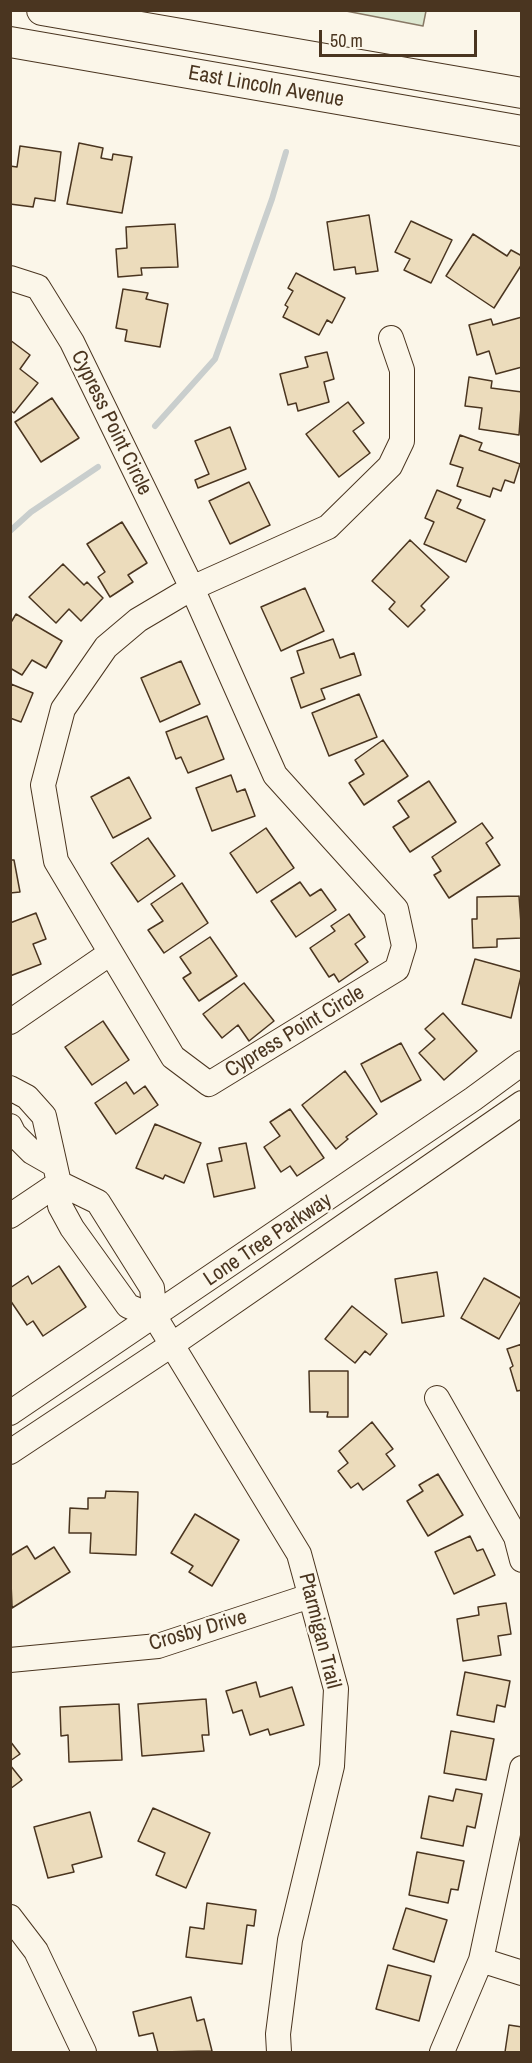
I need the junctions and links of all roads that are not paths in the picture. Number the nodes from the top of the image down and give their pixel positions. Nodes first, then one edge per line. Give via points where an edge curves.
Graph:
1 (42, 10) edge
2 (10, 42) edge
3 (522, 93) edge
4 (522, 131) edge
5 (10, 278) edge
6 (391, 338) dead end
7 (192, 588) junction
8 (110, 954) junction
9 (10, 1022) edge
10 (522, 1063) edge
11 (10, 1088) edge
12 (522, 1103) edge
13 (10, 1126) edge
14 (56, 1173) junction
15 (10, 1216) edge
16 (155, 1317) junction
17 (173, 1344) junction
18 (437, 1398) dead end
19 (10, 1413) edge
20 (10, 1452) edge
21 (522, 1560) edge
22 (310, 1596) junction
23 (10, 1660) edge
24 (522, 1768) edge
25 (10, 1917) edge
26 (481, 1960) junction
27 (522, 1973) edge
28 (84, 2052) edge
29 (279, 2052) edge
30 (442, 2052) edge

1 - 3 main road, East Lincoln Avenue
2 - 4 main road, East Lincoln Avenue
5 - 7 street, Cypress Point Circle via 38,287 72,342
6 - 7 street via 402,369 402,441 390,466 328,527
7 - 8 street, Cypress Point Circle via 138,620 106,648 63,709 43,785 56,861
7 - 8 street, Cypress Point Circle via 275,775 396,909 404,946 397,969 209,1084 173,1056
8 - 9 street
10 - 16 street, Lone Tree Parkway
11 - 14 street via 27,1097 44,1116
12 - 17 street, Lone Tree Parkway
13 - 14 street
14 - 15 street
14 - 16 street via 98,1202 152,1288
14 - 16 street via 60,1206 79,1238 128,1306
16 - 17 street, Ptarmigan Trail
16 - 19 street, Lone Tree Parkway
17 - 20 street, Lone Tree Parkway
17 - 22 street, Ptarmigan Trail via 299,1554
18 - 21 street via 516,1537
22 - 23 street, Crosby Drive via 158,1646
22 - 29 street, Ptarmigan Trail via 336,1689 332,1766 290,1940
24 - 26 street
25 - 28 street via 36,1951
26 - 27 street
26 - 30 street

